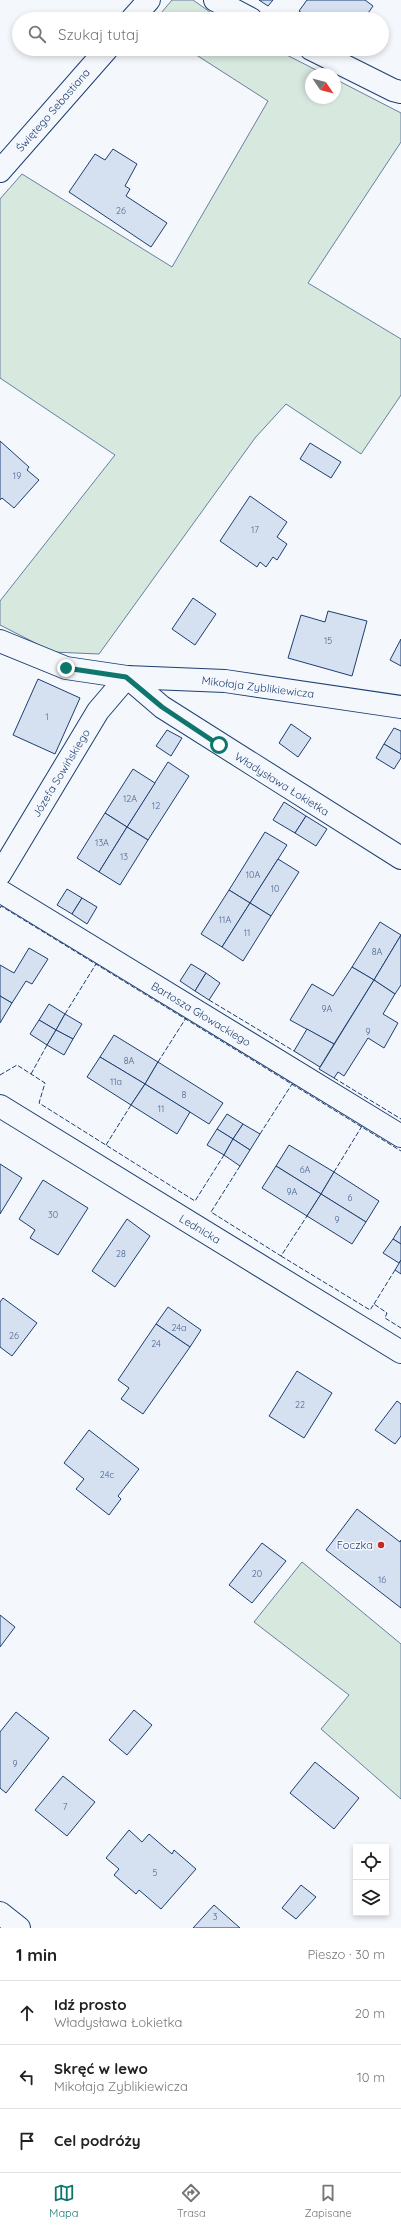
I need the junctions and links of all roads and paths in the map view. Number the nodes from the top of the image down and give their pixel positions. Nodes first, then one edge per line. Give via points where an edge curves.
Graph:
1 (148, 0) edge
2 (215, 0) edge
3 (138, 12) edge
4 (238, 12) edge
5 (101, 56) edge
6 (325, 56) edge
7 (401, 92) edge
8 (0, 171) edge
9 (0, 641) edge
10 (126, 677) junction
11 (401, 707) edge
12 (401, 858) edge
13 (0, 874) edge
14 (0, 891) edge
15 (0, 1106) edge
16 (401, 1136) edge
17 (401, 1352) edge
18 (0, 1913) edge
19 (19, 1928) edge

1 - 3 street
2 - 4 street
5 - 8 street, Świętego Sebastiana
6 - 7 street
9 - 10 street, Mikołaja Zyblikiewicza via 66,668
10 - 11 street, Mikołaja Zyblikiewicza via 225,681
10 - 12 street, Władysława Łokietka via 168,712
10 - 13 street, Józefa Sowińskiego via 98,711
14 - 16 street, Bartosza Głowackiego
15 - 17 street, Lednicka
18 - 19 street

